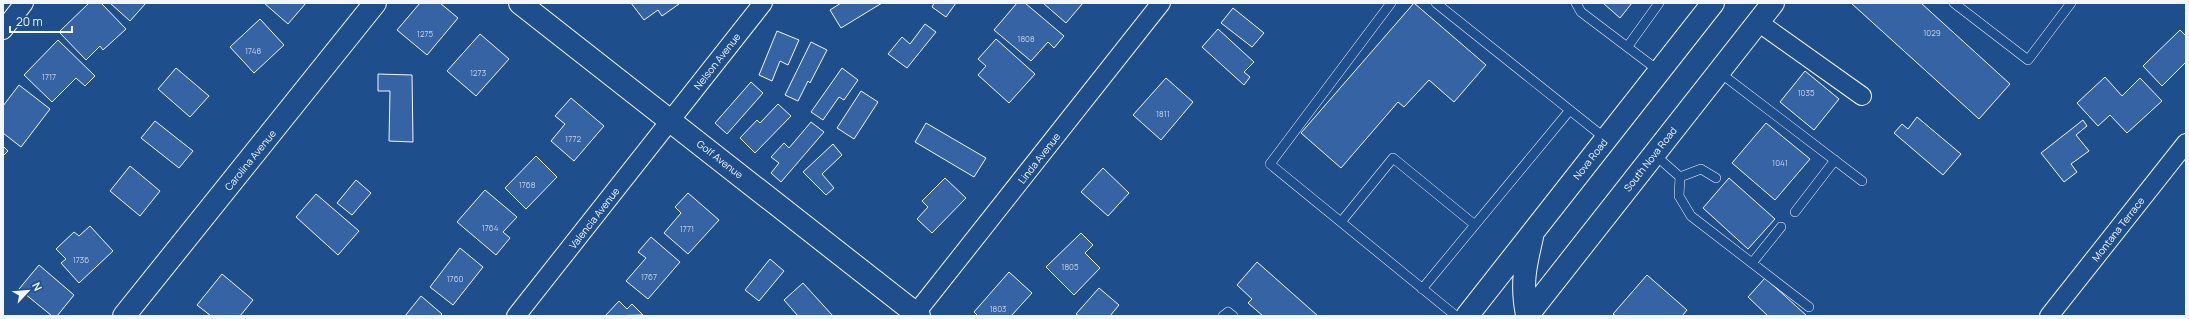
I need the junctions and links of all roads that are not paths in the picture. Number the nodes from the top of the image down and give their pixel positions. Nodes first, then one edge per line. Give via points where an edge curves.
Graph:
1 (24, 3) edge
2 (375, 3) edge
3 (520, 3) edge
4 (763, 3) edge
5 (1161, 3) edge
6 (1391, 3) edge
7 (1436, 3) edge
8 (1576, 3) edge
9 (1660, 3) edge
10 (1713, 3) edge
11 (1773, 3) edge
12 (1954, 3) edge
13 (2071, 3) edge
14 (1756, 18) edge
15 (5, 20) edge
16 (1628, 46) junction
17 (1659, 71) junction
18 (1719, 72) junction
19 (1862, 96) dead end
20 (1570, 110) junction
21 (671, 120) junction
22 (1606, 139) junction
23 (2186, 143) edge
24 (1654, 154) junction
25 (1835, 160) junction
26 (1680, 177) junction
27 (1716, 178) dead end
28 (1862, 181) dead end
29 (1795, 212) dead end
30 (1341, 222) junction
31 (1475, 225) junction
32 (1781, 227) dead end
33 (1533, 232) junction
34 (1752, 263) junction
35 (1422, 289) junction
36 (1809, 307) dead end
37 (918, 314) edge
38 (124, 316) edge
39 (516, 316) edge
40 (1223, 316) edge
41 (1233, 316) edge
42 (1456, 316) edge
43 (1467, 316) edge
44 (1528, 316) edge
45 (2049, 316) edge

1 - 15 street
2 - 38 street, Carolina Avenue
3 - 21 street, Golf Avenue
4 - 21 street, Nelson Avenue
5 - 37 street, Linda Avenue
6 - 30 lane via 1270,164
7 - 20 lane
8 - 16 lane via 1581,12
9 - 16 lane
10 - 17 street, Nova Road
11 - 14 street, South Nova Road
12 - 13 lane via 2028,60
14 - 18 street, South Nova Road
14 - 19 street
16 - 17 lane
17 - 22 street, Nova Road
18 - 24 street, South Nova Road
18 - 25 lane
20 - 22 lane
20 - 31 lane
21 - 37 street, Golf Avenue
21 - 39 street, Valencia Avenue
22 - 33 street, Nova Road
23 - 45 street, Montana Terrace
24 - 26 lane
24 - 44 street, South Nova Road
25 - 28 lane
25 - 29 lane
26 - 27 lane via 1701,169
26 - 34 lane via 1679,196 1691,216
30 - 31 lane via 1393,158
30 - 35 lane
31 - 35 lane
32 - 34 lane
33 - 43 street, Nova Road
33 - 44 street via 1523,274
34 - 36 lane
35 - 42 lane
40 - 41 lane via 1228,312

